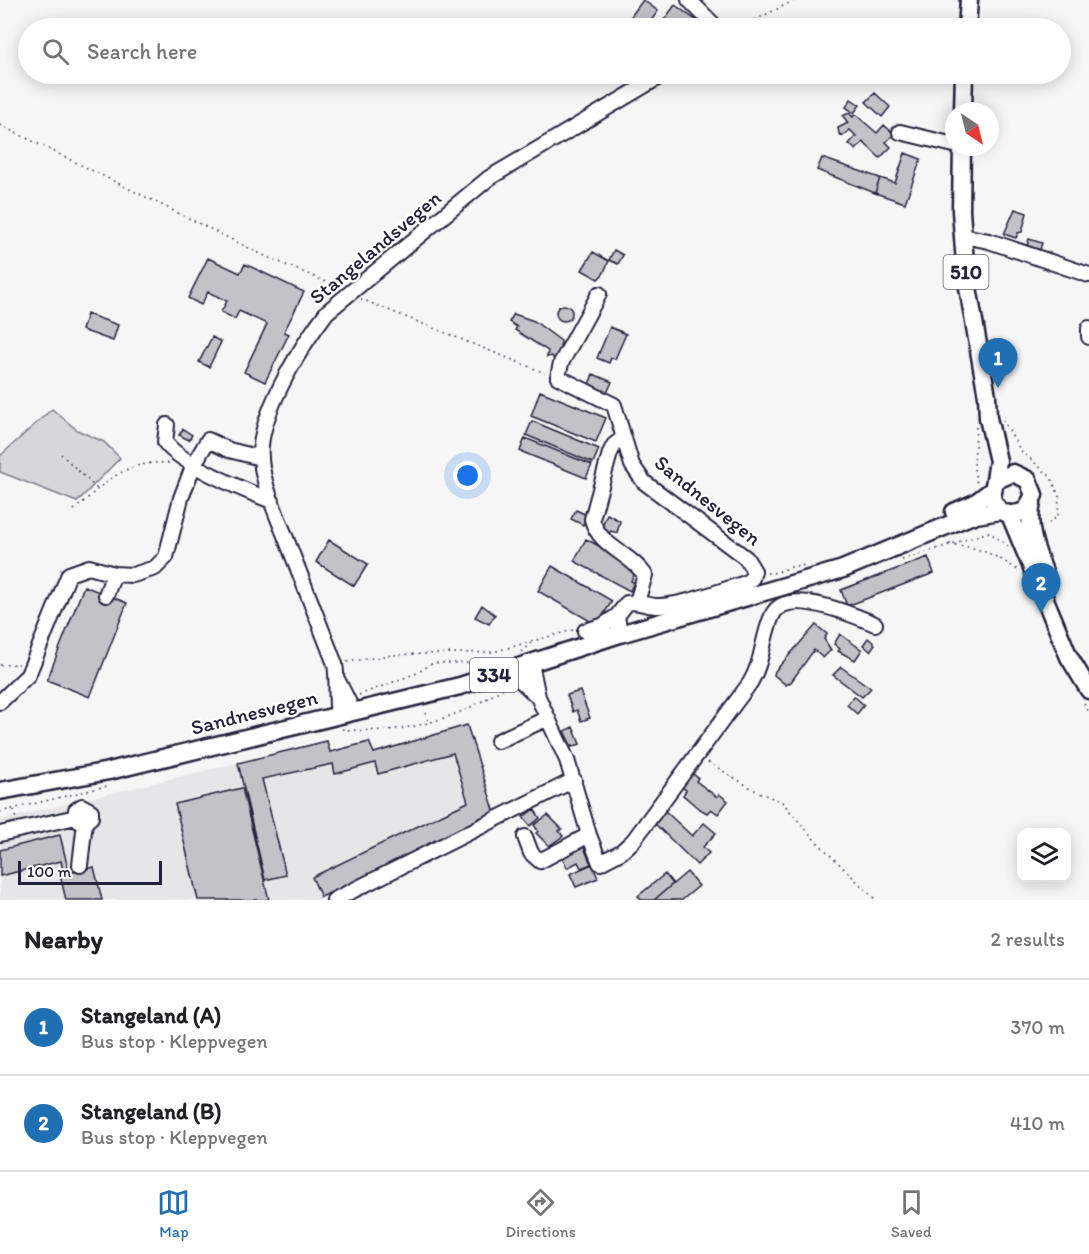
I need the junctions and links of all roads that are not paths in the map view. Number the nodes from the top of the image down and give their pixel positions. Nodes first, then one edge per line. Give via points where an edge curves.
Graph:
1 (689, 0) edge
2 (969, 0) edge
3 (707, 18) edge
4 (968, 18) edge
5 (647, 84) edge
6 (964, 84) edge
7 (963, 102) edge
8 (900, 132) dead end
9 (945, 143) edge
10 (962, 156) edge
11 (963, 236) junction
12 (1089, 275) edge
13 (599, 294) dead end
14 (1089, 328) edge
15 (1089, 337) edge
16 (987, 396) junction
17 (167, 425) dead end
18 (623, 438) junction
19 (261, 458) junction
20 (194, 464) junction
21 (1022, 475) junction
22 (994, 485) junction
23 (272, 501) junction
24 (1032, 502) junction
25 (1005, 513) junction
26 (873, 557) junction
27 (114, 574) junction
28 (809, 579) junction
29 (106, 595) dead end
30 (637, 602) junction
31 (814, 602) junction
32 (617, 616) junction
33 (875, 624) dead end
34 (585, 631) road end
35 (620, 634) junction
36 (522, 666) junction
37 (1089, 682) edge
38 (1085, 694) edge
39 (538, 697) junction
40 (0, 702) edge
41 (348, 712) junction
42 (548, 718) junction
43 (498, 741) dead end
44 (113, 777) junction
45 (573, 780) junction
46 (0, 791) edge
47 (0, 802) edge
48 (0, 834) edge
49 (589, 835) junction
50 (525, 837) dead end
51 (80, 865) dead end
52 (334, 900) edge

1 - 3 street
2 - 4 main road
5 - 19 street, Stangelandsvegen via 489,178 327,312 286,378 264,429
6 - 7 main road
8 - 9 street
10 - 11 main road, 510
11 - 12 street
11 - 16 main road, 510 via 972,317
13 - 18 street, Sandnesvegen via 561,363 558,377 614,405
14 - 15 street
16 - 21 main road, 510 via 1007,454
16 - 22 main road, 510 via 998,461
17 - 20 street via 165,442
18 - 30 street via 610,453 592,519 609,546 638,564 645,575
18 - 30 street, Sandnesvegen via 632,465 644,482 746,558 754,573 746,583 670,605
19 - 20 street via 208,440
19 - 23 street, Stangelandsvegen
20 - 23 street
20 - 27 street via 166,557 155,568 133,575
21 - 22 main road via 1004,475
21 - 24 main road, 510 via 1032,487
22 - 25 main road, 510 via 992,498
22 - 26 main road, Sandnesvegen / 334 via 975,503 916,528
23 - 41 street, Stangelandsvegen via 335,664 335,702
24 - 25 main road via 1026,510
24 - 37 main road, 510 via 1029,515 1038,557
25 - 26 main road, Sandnesvegen / 334 via 970,516
25 - 38 main road, 510
26 - 28 main road, Sandnesvegen / 334
27 - 29 street
27 - 40 street via 89,567 69,574 28,675
28 - 31 street
28 - 35 main road, Sandnesvegen / 334
30 - 32 street via 624,605
31 - 33 street
31 - 49 street via 786,604 773,613 759,669 627,848 600,862
32 - 34 street
32 - 35 street
35 - 36 main road, Sandnesvegen / 334
36 - 39 street
36 - 39 street
36 - 41 main road, Sandnesvegen / 334 via 460,686
39 - 42 street
41 - 44 main road, Sandnesvegen / 334
42 - 43 street
42 - 45 street
44 - 46 main road, Sandnesvegen / 334
44 - 47 main road, 334
45 - 49 street
45 - 52 street
48 - 51 street via 80,819
49 - 50 street via 540,861 531,853

